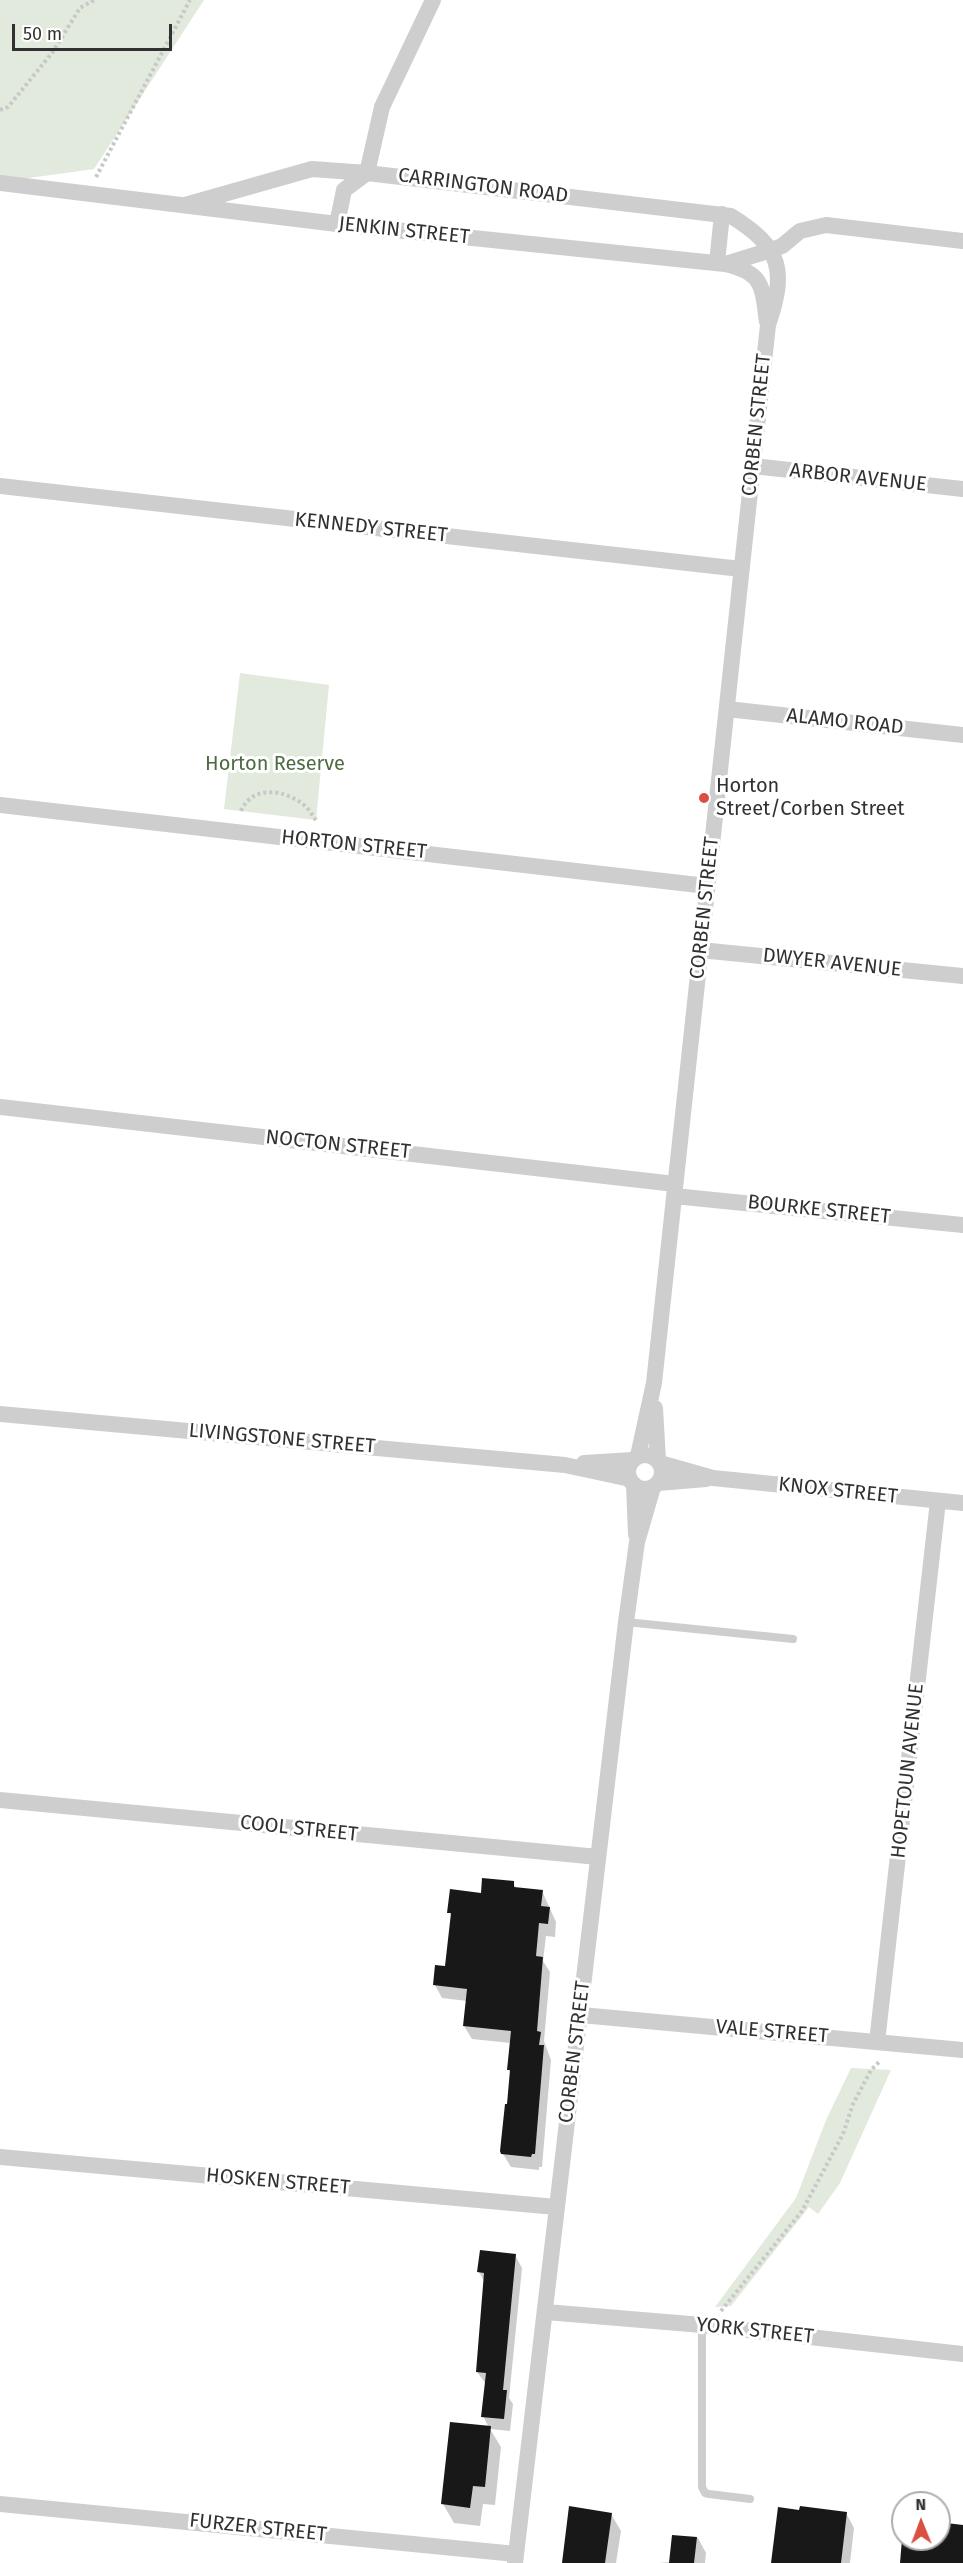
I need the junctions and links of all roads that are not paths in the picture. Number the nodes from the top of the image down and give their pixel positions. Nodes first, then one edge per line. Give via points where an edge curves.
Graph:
1 (433, 0) edge
2 (367, 173) junction
3 (0, 183) edge
4 (185, 205) junction
5 (722, 214) junction
6 (337, 224) junction
7 (963, 242) edge
8 (771, 250) junction
9 (721, 263) junction
10 (768, 325) junction
11 (753, 466) junction
12 (0, 486) edge
13 (963, 489) edge
14 (741, 569) junction
15 (727, 709) junction
16 (963, 735) edge
17 (0, 805) edge
18 (708, 886) junction
19 (700, 950) junction
20 (963, 976) edge
21 (0, 1107) edge
22 (675, 1190) junction
23 (963, 1225) edge
24 (654, 1383) junction
25 (0, 1414) edge
26 (636, 1458) junction
27 (659, 1461) junction
28 (565, 1464) junction
29 (713, 1478) junction
30 (632, 1481) junction
31 (655, 1486) junction
32 (938, 1501) junction
33 (963, 1503) edge
34 (637, 1542) junction
35 (626, 1623) junction
36 (793, 1639) dead end
37 (0, 1800) edge
38 (598, 1857) junction
39 (581, 2015) junction
40 (885, 2043) junction
41 (963, 2050) edge
42 (0, 2157) edge
43 (556, 2207) junction
44 (546, 2312) junction
45 (706, 2326) junction
46 (963, 2354) edge
47 (750, 2499) dead end
48 (0, 2504) edge
49 (515, 2558) edge

1 - 2 street via 382,107
2 - 4 street, CARRINGTON ROAD via 312,169
2 - 5 street, CARRINGTON ROAD
2 - 6 street via 344,190
3 - 4 street, JENKIN STREET
4 - 6 street, JENKIN STREET
5 - 8 street, CARRINGTON ROAD via 755,231
5 - 9 street
6 - 9 street, JENKIN STREET
7 - 8 street via 826,225 800,231
8 - 9 street
8 - 10 street, CARRINGTON ROAD via 778,278
9 - 10 street, JENKIN STREET via 747,269 756,278
10 - 11 street, CORBEN STREET
11 - 13 street, ARBOR AVENUE
11 - 14 street, CORBEN STREET
12 - 14 street, KENNEDY STREET
14 - 15 street, CORBEN STREET
15 - 16 street, ALAMO ROAD
15 - 18 street, CORBEN STREET
17 - 18 street, HORTON STREET
18 - 19 street, CORBEN STREET
19 - 20 street, DWYER AVENUE
19 - 22 street, CORBEN STREET
21 - 22 street, NOCTON STREET
22 - 23 street, BOURKE STREET
22 - 24 street, CORBEN STREET
24 - 26 street, CORBEN STREET
24 - 27 street, CORBEN STREET
25 - 28 street, LIVINGSTONE STREET
26 - 27 street via 649,1455
26 - 28 street, LIVINGSTONE STREET
26 - 30 street via 628,1468
27 - 29 street, KNOX STREET
27 - 31 street via 663,1473
28 - 30 street, LIVINGSTONE STREET
29 - 31 street, KNOX STREET
29 - 32 street, KNOX STREET
30 - 31 street via 642,1489
30 - 34 street, CORBEN STREET
31 - 34 street, CORBEN STREET
32 - 33 street, KNOX STREET
32 - 40 street, HOPETOUN AVENUE
34 - 35 street, CORBEN STREET
35 - 36 lane
35 - 38 street, CORBEN STREET
37 - 38 street, COOL STREET
38 - 39 street, CORBEN STREET
39 - 40 street, VALE STREET
39 - 43 street, CORBEN STREET
40 - 41 street, VALE STREET
42 - 43 street, HOSKEN STREET
43 - 44 street, CORBEN STREET
44 - 45 street, YORK STREET
44 - 49 street, CORBEN STREET
45 - 46 street, YORK STREET
45 - 47 lane via 702,2487 705,2493
48 - 49 street, FURZER STREET

